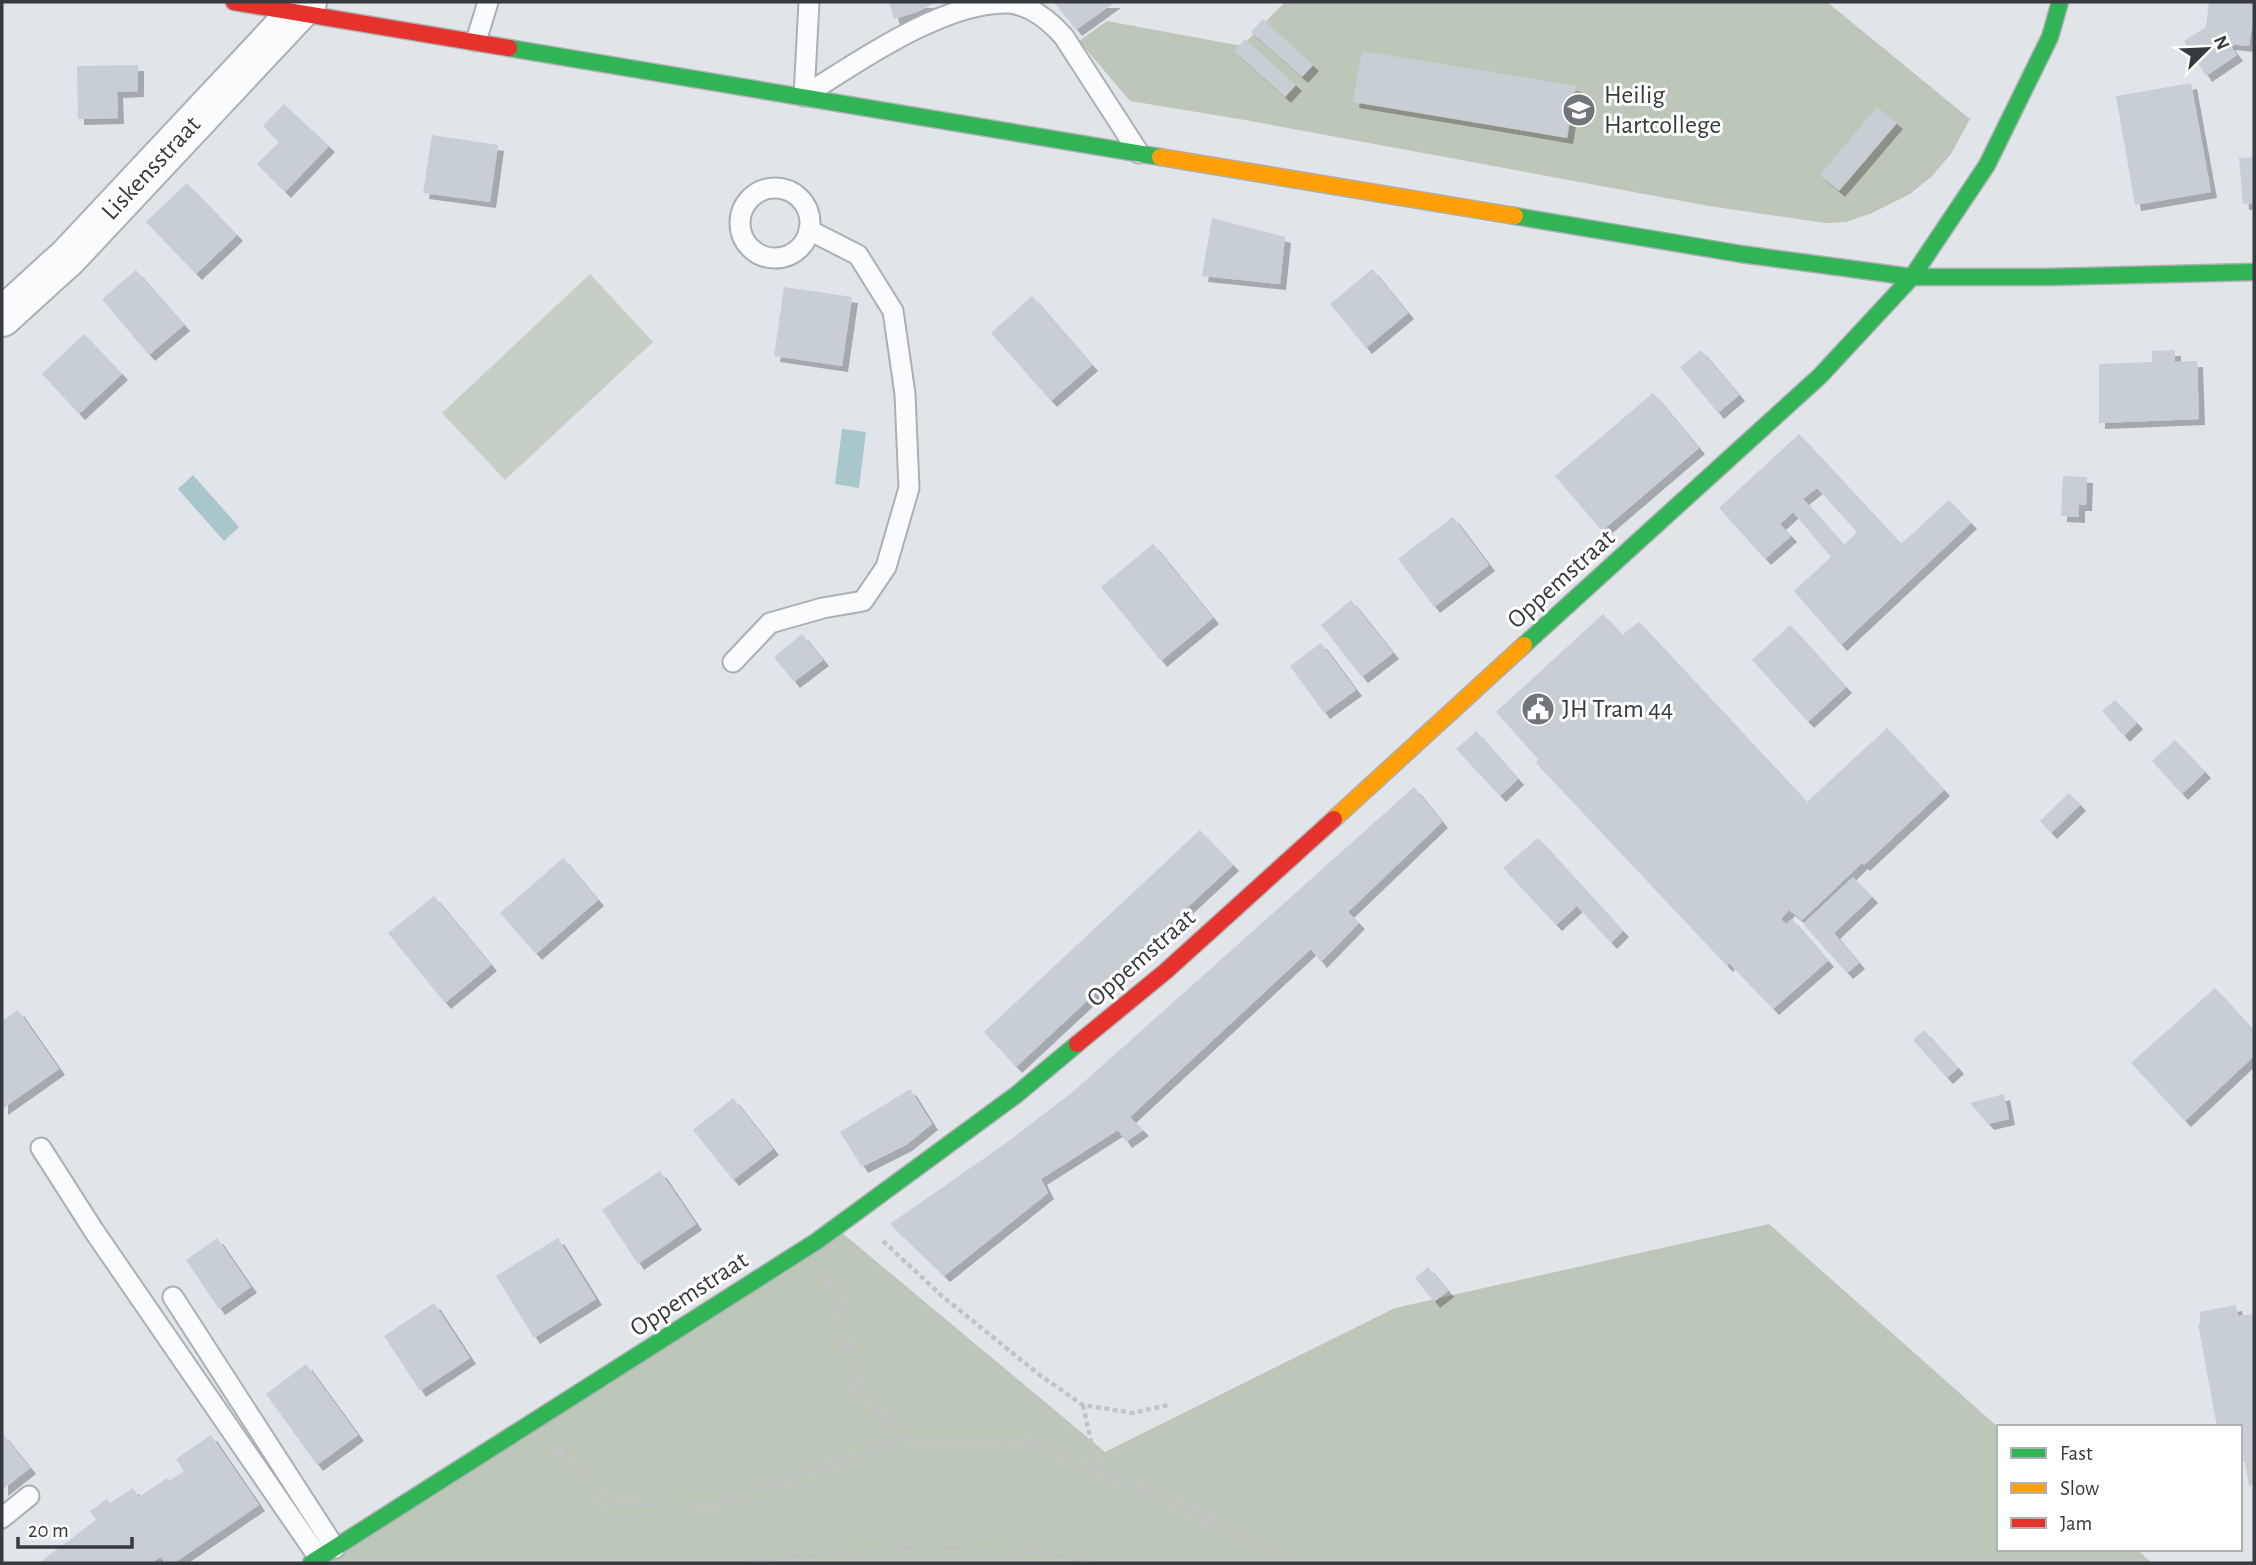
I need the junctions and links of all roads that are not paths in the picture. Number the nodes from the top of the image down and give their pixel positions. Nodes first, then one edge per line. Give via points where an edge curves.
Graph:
1 (234, 2) edge
2 (488, 2) edge
3 (809, 2) edge
4 (2060, 2) edge
5 (302, 8) edge
6 (476, 41) junction
7 (804, 96) junction
8 (1140, 155) junction
9 (809, 230) dead end
10 (2254, 272) edge
11 (1912, 277) junction
12 (2, 317) edge
13 (733, 662) dead end
14 (41, 1148) dead end
15 (173, 1297) dead end
16 (29, 1496) dead end
17 (2, 1518) edge
18 (322, 1556) edge

1 - 5 street
2 - 6 lane
3 - 7 lane
4 - 11 street, Oppemstraat via 2050,37 1987,165
5 - 6 street
5 - 12 street, Liskensstraat via 68,257
6 - 7 street
7 - 8 street
7 - 8 lane via 937,18 963,8 1012,3 1052,22
8 - 11 street via 1741,254
9 - 13 lane via 858,255 893,311 905,394 909,488 886,567 863,601 770,622
10 - 11 street
11 - 18 street, Oppemstraat via 1820,376 1176,962 1016,1095 817,1241
14 - 18 lane
15 - 18 lane
16 - 17 lane

